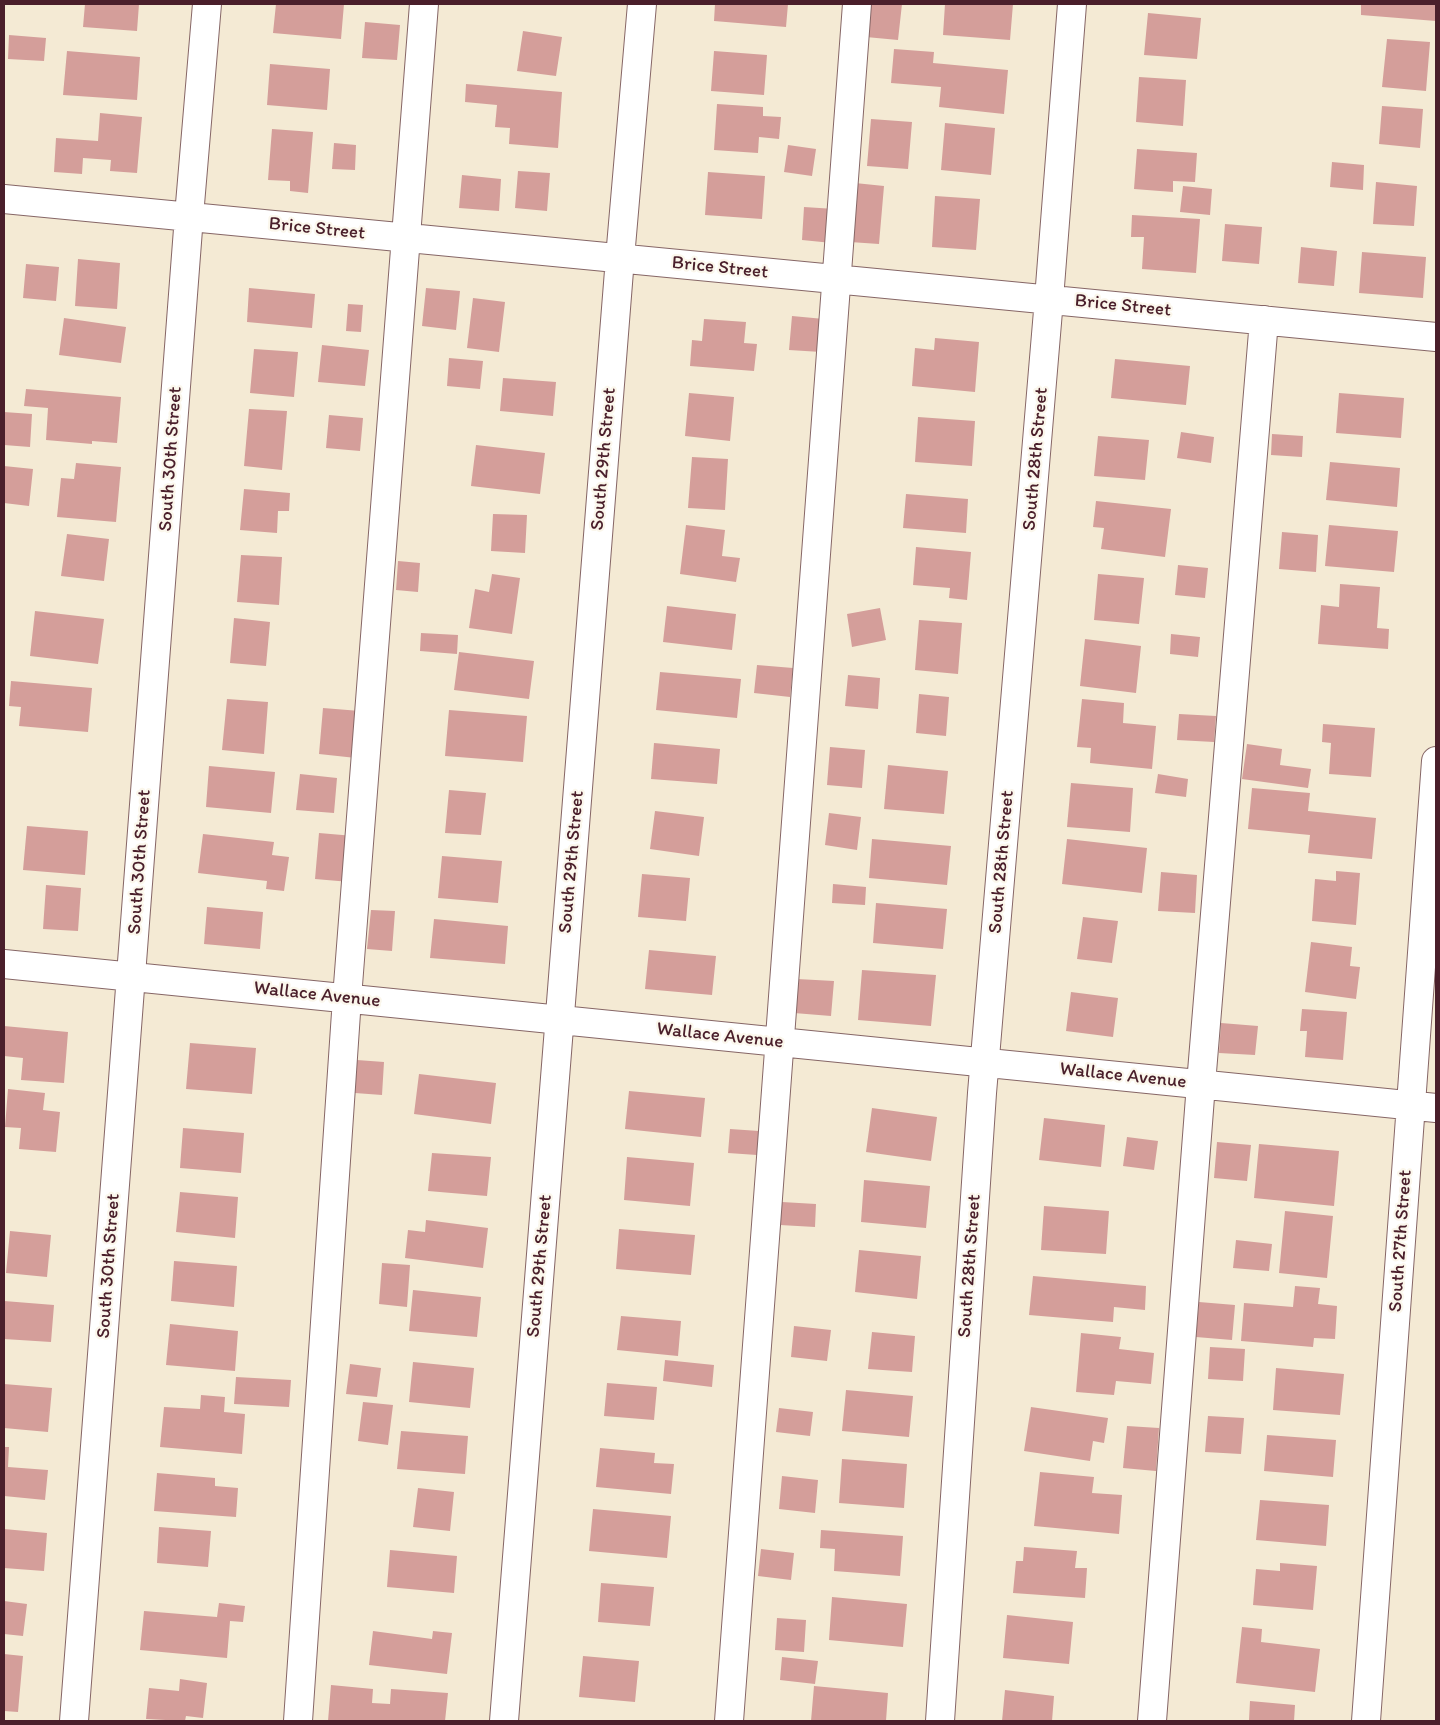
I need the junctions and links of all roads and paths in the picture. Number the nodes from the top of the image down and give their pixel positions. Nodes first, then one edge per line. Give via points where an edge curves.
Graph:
1 (207, 4) edge
2 (424, 4) edge
3 (642, 4) edge
4 (857, 4) edge
5 (1072, 4) edge
6 (4, 199) edge
7 (189, 216) junction
8 (406, 238) junction
9 (620, 258) junction
10 (837, 279) junction
11 (1049, 299) junction
12 (1264, 320) junction
13 (1436, 337) edge
14 (1436, 761) edge
15 (4, 964) edge
16 (131, 976) junction
17 (347, 998) junction
18 (560, 1020) junction
19 (780, 1042) junction
20 (985, 1061) junction
21 (1201, 1084) junction
22 (1424, 1106) edge
23 (74, 1721) edge
24 (298, 1721) edge
25 (504, 1721) edge
26 (729, 1721) edge
27 (940, 1721) edge
28 (1152, 1721) edge
29 (1366, 1721) edge

1 - 7 street, South 30th Street
2 - 8 street
3 - 9 street, South 29th Street
4 - 10 street
5 - 11 street, South 28th Street
6 - 7 street, Brice Street
7 - 8 street, Brice Street
7 - 16 street, South 30th Street
8 - 9 street, Brice Street
8 - 17 street
9 - 10 street, Brice Street
9 - 18 street, South 29th Street
10 - 11 street, Brice Street
10 - 19 street
11 - 12 street, Brice Street
11 - 20 street, South 28th Street
12 - 13 street, Brice Street
12 - 21 street
14 - 22 street, South 27th Street
15 - 16 street, Wallace Avenue
16 - 17 street, Wallace Avenue
16 - 23 street, South 30th Street
17 - 18 street, Wallace Avenue
17 - 24 street
18 - 19 street, Wallace Avenue
18 - 25 street, South 29th Street
19 - 20 street, Wallace Avenue
19 - 26 street
20 - 21 street, Wallace Avenue
20 - 27 street, South 28th Street
21 - 22 street, Wallace Avenue
21 - 28 street
22 - 29 street, South 27th Street

